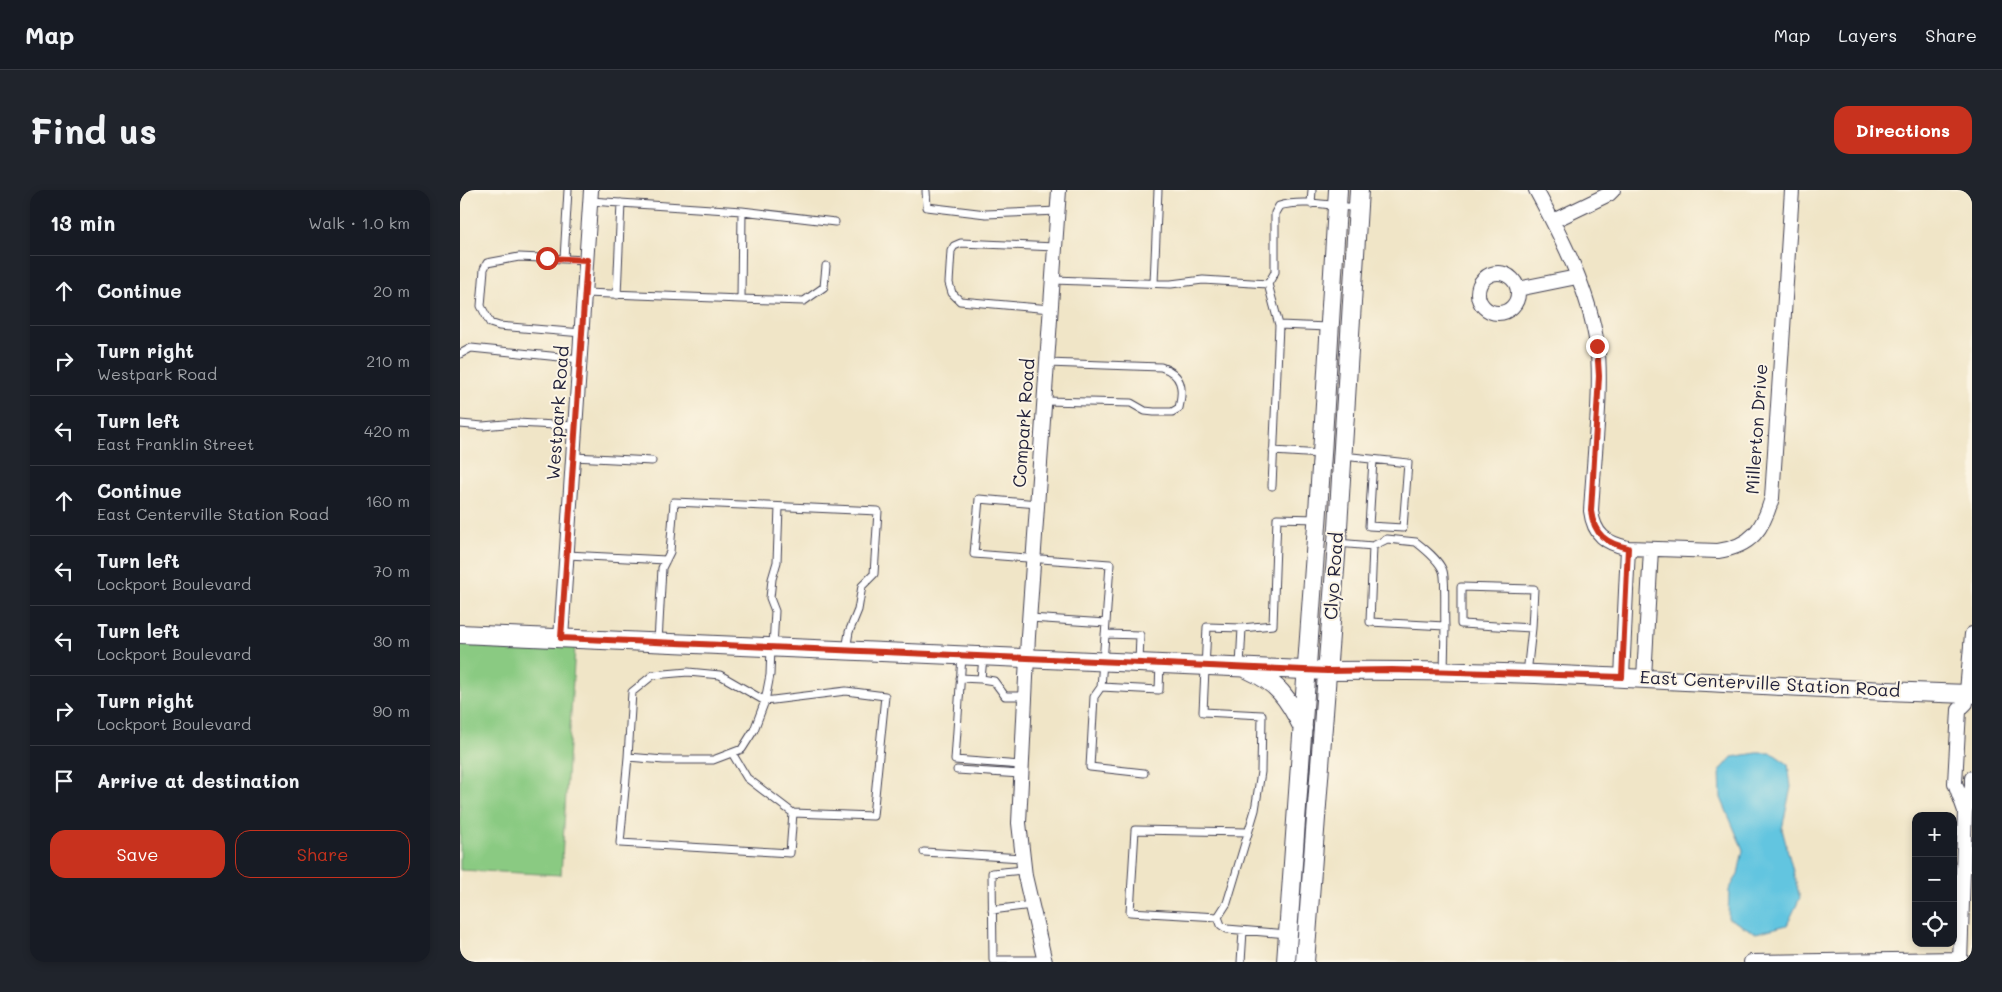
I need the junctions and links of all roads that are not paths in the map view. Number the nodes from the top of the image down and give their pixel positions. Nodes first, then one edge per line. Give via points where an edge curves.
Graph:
1 (568, 190) edge
2 (1059, 190) edge
3 (1158, 190) edge
4 (1312, 190) edge
5 (1359, 190) edge
6 (1552, 190) edge
7 (1612, 190) edge
8 (1792, 190) edge
9 (926, 191) dead end
10 (1538, 193) edge
11 (590, 196) edge
12 (1338, 198) edge
13 (622, 204) junction
14 (1311, 204) junction
15 (1358, 208) junction
16 (742, 211) junction
17 (1058, 211) junction
18 (1553, 221) junction
19 (835, 222) dead end
20 (1055, 247) junction
21 (564, 259) junction
22 (587, 260) junction
23 (826, 266) dead end
24 (1577, 277) junction
25 (1053, 280) junction
26 (1154, 283) junction
27 (1268, 284) junction
28 (1518, 289) dead end
29 (585, 294) junction
30 (618, 295) junction
31 (741, 299) junction
32 (1051, 308) junction
33 (1280, 325) junction
34 (1329, 327) junction
35 (582, 333) junction
36 (460, 354) edge
37 (581, 359) junction
38 (1047, 362) junction
39 (1045, 401) junction
40 (460, 424) edge
41 (576, 426) junction
42 (1273, 450) junction
43 (1322, 454) junction
44 (1342, 456) junction
45 (574, 457) junction
46 (1373, 460) junction
47 (652, 461) dead end
48 (1272, 486) dead end
49 (1038, 504) junction
50 (780, 507) junction
51 (1317, 519) junction
52 (1336, 543) junction
53 (1373, 546) junction
54 (1628, 548) junction
55 (1651, 549) junction
56 (567, 555) junction
57 (1034, 559) junction
58 (666, 560) junction
59 (1030, 618) junction
60 (1106, 623) junction
61 (1445, 626) junction
62 (1242, 628) junction
63 (1532, 628) junction
64 (460, 634) edge
65 (1105, 634) junction
66 (1972, 634) edge
67 (561, 638) junction
68 (658, 642) junction
69 (772, 647) junction
70 (846, 650) junction
71 (962, 655) junction
72 (983, 656) junction
73 (1027, 658) junction
74 (1102, 661) junction
75 (1139, 663) junction
76 (1160, 664) junction
77 (1205, 666) junction
78 (1242, 667) junction
79 (1308, 670) junction
80 (1327, 671) junction
81 (1444, 672) junction
82 (1527, 675) junction
83 (1622, 677) junction
84 (960, 678) junction
85 (1644, 678) junction
86 (981, 679) junction
87 (1101, 687) junction
88 (1025, 696) junction
89 (1969, 700) edge
90 (765, 702) junction
91 (1303, 728) junction
92 (732, 753) junction
93 (628, 757) junction
94 (957, 770) dead end
95 (1021, 770) junction
96 (1144, 773) dead end
97 (1972, 778) edge
98 (1964, 811) junction
99 (793, 813) junction
100 (1248, 832) junction
101 (924, 852) dead end
102 (1023, 864) junction
103 (1032, 905) junction
104 (992, 910) junction
105 (1218, 917) junction
106 (1243, 931) junction
107 (1288, 934) junction
108 (1044, 961) edge
109 (1960, 961) edge
110 (1241, 962) edge
111 (1286, 962) edge
112 (1305, 962) edge
113 (1751, 962) edge

1 - 21 lane
2 - 17 street, Compark Road
3 - 26 lane
4 - 14 lane
5 - 15 street, Clyo Road
6 - 10 street
7 - 18 street
8 - 55 street, Millerton Drive via 1772,498 1766,518 1753,536 1729,549
9 - 17 lane via 927,207 986,214
10 - 18 street, Millerton Drive
11 - 13 lane
11 - 22 street, Westpark Road
12 - 14 lane
12 - 15 lane
12 - 34 street, Clyo Road
13 - 16 lane
13 - 30 lane
14 - 27 lane via 1278,206 1275,213 1275,272
15 - 44 street, Clyo Road
16 - 19 lane
16 - 31 lane
17 - 20 street, Compark Road
18 - 24 street, Millerton Drive
20 - 25 street, Compark Road
20 - 32 lane via 961,243 951,251 949,283 952,294 960,301
21 - 22 lane
21 - 35 lane via 519,257 487,263 481,306 490,323 499,326
22 - 29 street, Westpark Road
23 - 31 lane via 824,287 804,302
24 - 28 street
24 - 54 street, Millerton Drive via 1594,327 1599,376 1592,523 1605,539
25 - 26 lane
25 - 32 street, Compark Road
26 - 27 lane via 1203,280
27 - 33 lane
29 - 30 lane
29 - 35 street, Westpark Road
30 - 31 lane
32 - 38 street, Compark Road
33 - 34 lane
33 - 42 lane
34 - 43 street, Clyo Road
35 - 37 street, Westpark Road
36 - 37 lane via 471,348
37 - 41 street, Westpark Road
38 - 39 street, Compark Road
38 - 39 lane via 1161,367 1177,376 1181,400 1179,408 1172,412 1144,411 1132,403
39 - 49 street, Compark Road
40 - 41 lane
41 - 45 street, Westpark Road
42 - 43 lane
42 - 48 lane
43 - 51 street, Clyo Road
44 - 46 lane
44 - 52 street, Clyo Road
45 - 47 lane
45 - 56 street, Westpark Road
46 - 46 lane via 1408,463 1403,528 1369,526
49 - 57 street, Compark Road
49 - 57 lane via 979,499 974,554
50 - 58 lane via 674,502 670,552
50 - 69 lane via 777,562 770,598 775,611
50 - 70 lane via 878,511 874,574 862,586
51 - 62 lane via 1277,518 1273,625
51 - 79 street, Clyo Road
52 - 53 lane
52 - 80 street, Clyo Road
53 - 61 lane via 1387,539 1416,542 1439,565 1444,579
53 - 61 lane via 1370,622
54 - 55 street, Millerton Drive
54 - 83 street
55 - 85 street
56 - 58 lane
56 - 67 street, Westpark Road
57 - 59 street, Compark Road
57 - 60 lane via 1110,564
58 - 68 lane via 662,568
59 - 60 lane
59 - 73 street, Compark Road
60 - 65 lane
61 - 81 lane
62 - 77 lane via 1207,626
62 - 78 lane
63 - 63 lane via 1534,589 1461,586 1461,624
63 - 82 lane
64 - 67 street, East Centerville Station Road
65 - 74 lane
65 - 75 lane via 1140,635
66 - 89 street
67 - 68 street, East Centerville Station Road
68 - 69 street, East Centerville Station Road
69 - 70 street, East Centerville Station Road
69 - 90 lane
70 - 71 street, East Centerville Station Road
71 - 72 street, East Centerville Station Road
71 - 84 lane
72 - 73 street, East Centerville Station Road
72 - 86 lane
73 - 74 street, East Centerville Station Road
73 - 88 street, Compark Road
74 - 75 street, East Centerville Station Road
74 - 87 lane
75 - 76 street, East Centerville Station Road
76 - 77 street, East Centerville Station Road
76 - 87 lane via 1159,690
77 - 78 street, East Centerville Station Road
77 - 100 lane via 1203,712 1262,715 1261,772
78 - 79 street, East Centerville Station Road
78 - 91 street via 1280,689
79 - 80 street, East Centerville Station Road
79 - 91 street, Clyo Road
80 - 81 street, East Centerville Station Road
80 - 112 street, Clyo Road
81 - 82 street, East Centerville Station Road
82 - 83 street, East Centerville Station Road
83 - 85 street, East Centerville Station Road
84 - 86 lane
84 - 95 lane via 955,760
85 - 89 street, East Centerville Station Road
86 - 88 lane via 994,681 1004,696
87 - 96 lane via 1094,697 1090,767
88 - 95 street, Compark Road
89 - 98 street via 1959,710 1955,783
90 - 92 lane via 742,750
90 - 93 lane via 720,675 688,672 653,675 632,692
90 - 99 lane via 846,691 885,696 873,816
91 - 107 street, Clyo Road
92 - 93 lane via 713,760
92 - 99 lane via 747,778
93 - 99 lane via 620,843 790,853
94 - 95 lane
95 - 102 street, Compark Road via 1019,823
97 - 98 street
98 - 109 street
100 - 105 lane via 1228,902
100 - 105 lane via 1135,830 1130,912
101 - 102 lane
102 - 103 street, Compark Road
102 - 104 lane via 992,873
103 - 104 lane
103 - 108 street, Compark Road
104 - 108 lane via 993,960
105 - 106 lane via 1227,930
106 - 107 lane
106 - 110 lane
107 - 111 street, Clyo Road
109 - 113 street

